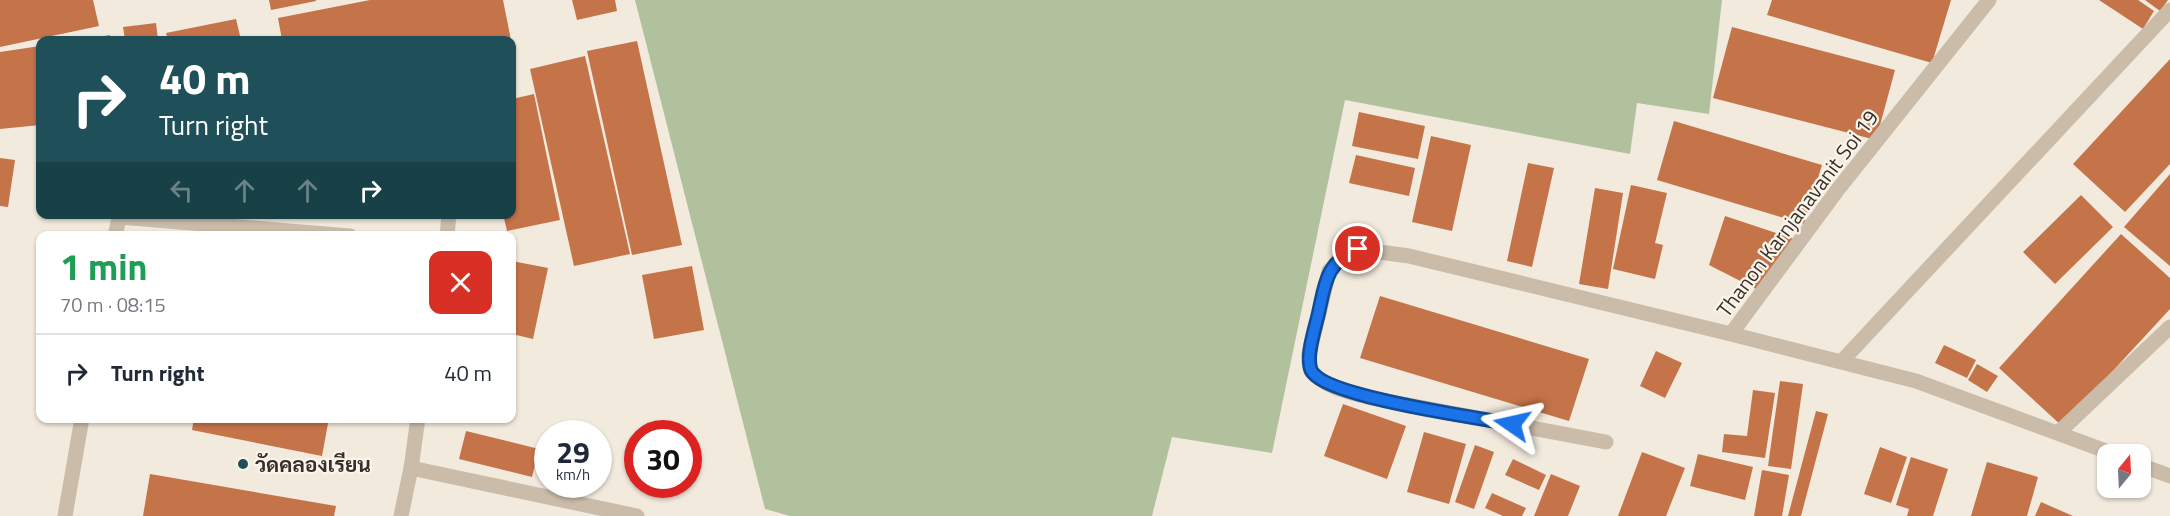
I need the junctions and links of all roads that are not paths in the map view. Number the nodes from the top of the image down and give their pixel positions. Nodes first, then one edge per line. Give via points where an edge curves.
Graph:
1 (1989, 0) edge
2 (2170, 10) edge
3 (154, 219) edge
4 (292, 231) edge
5 (2170, 327) edge
6 (1731, 334) junction
7 (1840, 362) junction
8 (81, 423) edge
9 (417, 423) edge
10 (2058, 433) junction
11 (1606, 442) dead end
12 (2097, 448) edge
13 (411, 468) junction
14 (2151, 469) edge
15 (2170, 476) edge
16 (65, 516) edge
17 (401, 516) edge
18 (637, 516) edge

1 - 6 street, Thanon Karnjanavanit Soi 19 via 1845,181
2 - 7 street
3 - 4 street
5 - 10 street
6 - 7 street, Thanon Karnjanavanit Soi 19
6 - 11 street via 1379,250 1349,252 1329,271 1309,361 1311,371 1321,380 1371,398
7 - 10 street, Thanon Karnjanavanit Soi 19 via 1916,381
8 - 16 street
9 - 13 street
10 - 12 street, Thanon Karnjanavanit Soi 19
13 - 17 street
13 - 18 street
14 - 15 street

